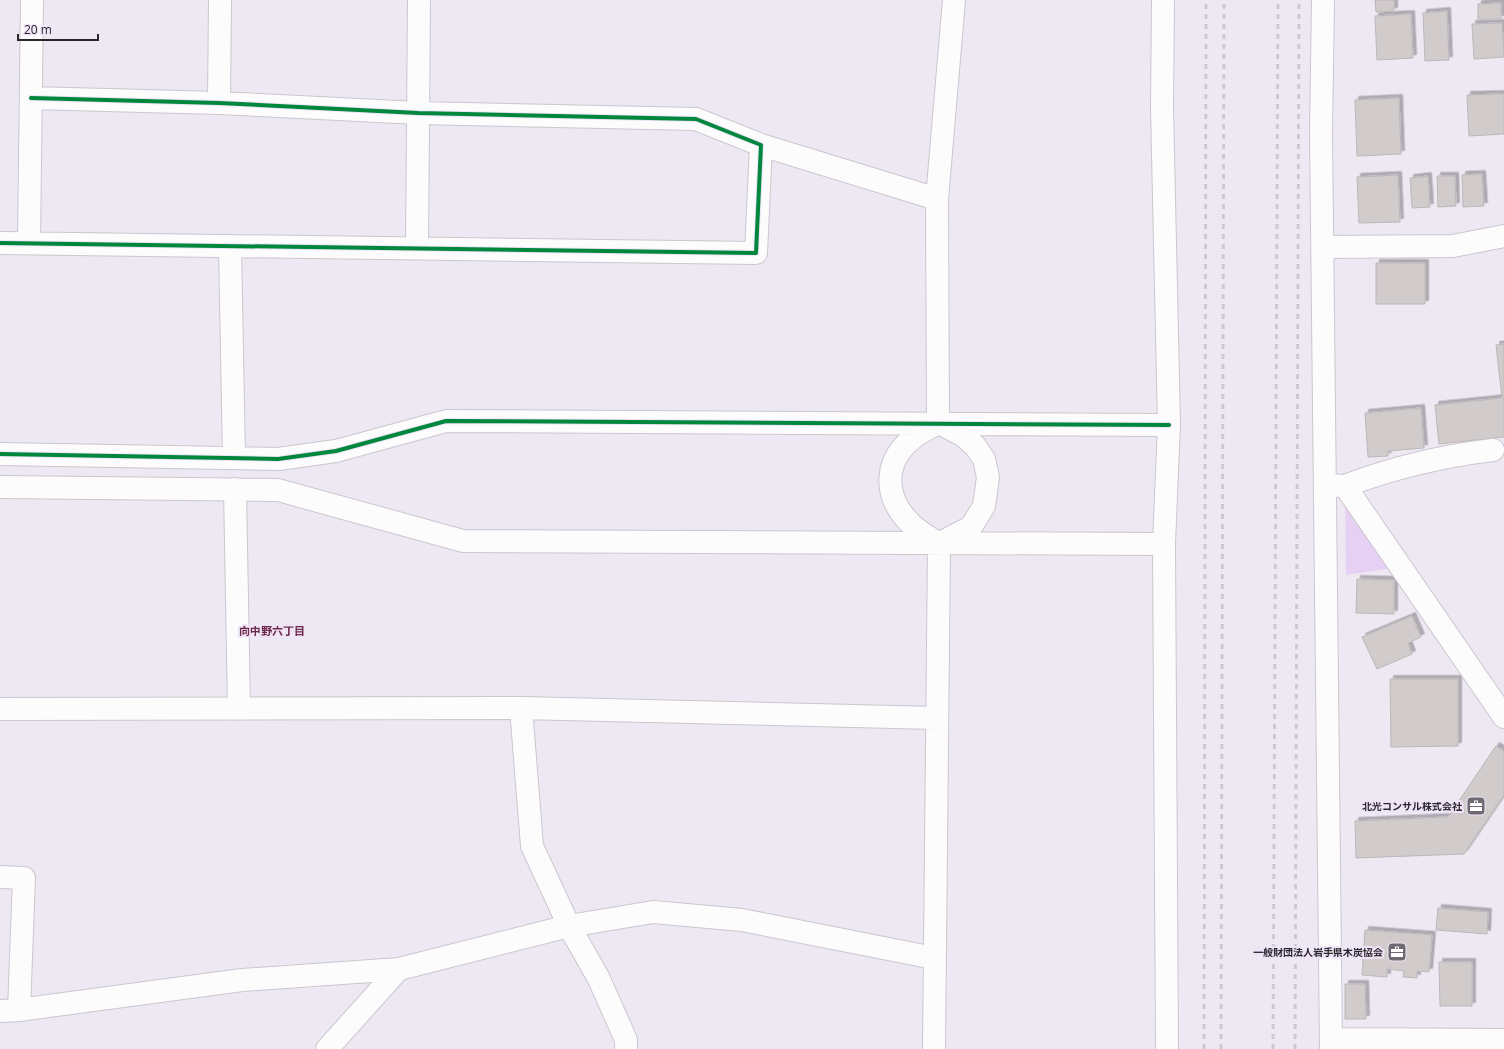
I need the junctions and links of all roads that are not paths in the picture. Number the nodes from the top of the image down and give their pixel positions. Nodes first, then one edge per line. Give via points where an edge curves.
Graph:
1 (32, 0) edge
2 (220, 0) edge
3 (419, 0) edge
4 (954, 0) edge
5 (1163, 0) edge
6 (1323, 0) edge
7 (31, 98) junction
8 (219, 103) junction
9 (418, 114) junction
10 (761, 145) junction
11 (937, 198) junction
12 (1504, 236) edge
13 (0, 243) edge
14 (29, 244) junction
15 (230, 246) junction
16 (1323, 247) junction
17 (417, 248) junction
18 (938, 423) junction
19 (1169, 425) junction
20 (1493, 450) dead end
21 (0, 454) edge
22 (234, 458) junction
23 (1335, 485) junction
24 (0, 487) edge
25 (235, 489) junction
26 (939, 544) junction
27 (1164, 544) junction
28 (521, 708) junction
29 (0, 709) edge
30 (239, 709) junction
31 (1504, 717) edge
32 (936, 718) junction
33 (0, 877) edge
34 (569, 926) junction
35 (934, 958) junction
36 (399, 969) junction
37 (9, 1011) edge
38 (1504, 1040) edge
39 (1331, 1044) edge
40 (328, 1049) edge
41 (626, 1049) edge
42 (934, 1049) edge
43 (1167, 1049) edge

1 - 7 street
2 - 8 street
3 - 9 street
4 - 11 street
5 - 19 street via 1162,107
6 - 16 street
7 - 8 street
7 - 14 street
8 - 9 street
9 - 10 street via 696,119
9 - 17 street
10 - 11 street
10 - 17 street via 756,253
11 - 18 street
12 - 16 street via 1453,246
13 - 14 street
14 - 15 street
15 - 17 street
15 - 22 street
16 - 23 street
18 - 19 street
18 - 22 street via 446,421 336,451 278,458
18 - 26 street via 916,435 901,450 892,467 890,488 898,509 910,524
18 - 26 street via 964,436 976,446 984,458 988,477 984,506 971,527
19 - 27 street
20 - 23 street
21 - 22 street
23 - 31 street
23 - 39 street
24 - 25 street
25 - 26 street via 278,490 463,541
25 - 30 street
26 - 27 street
26 - 32 street
27 - 43 street
28 - 30 street
28 - 32 street
28 - 34 street via 532,846
29 - 30 street
32 - 35 street
33 - 37 street via 24,878
34 - 35 street via 660,912 742,920
34 - 36 street
34 - 41 street via 599,979 626,1040
35 - 42 street
36 - 37 street via 242,980
36 - 40 street
38 - 39 street

